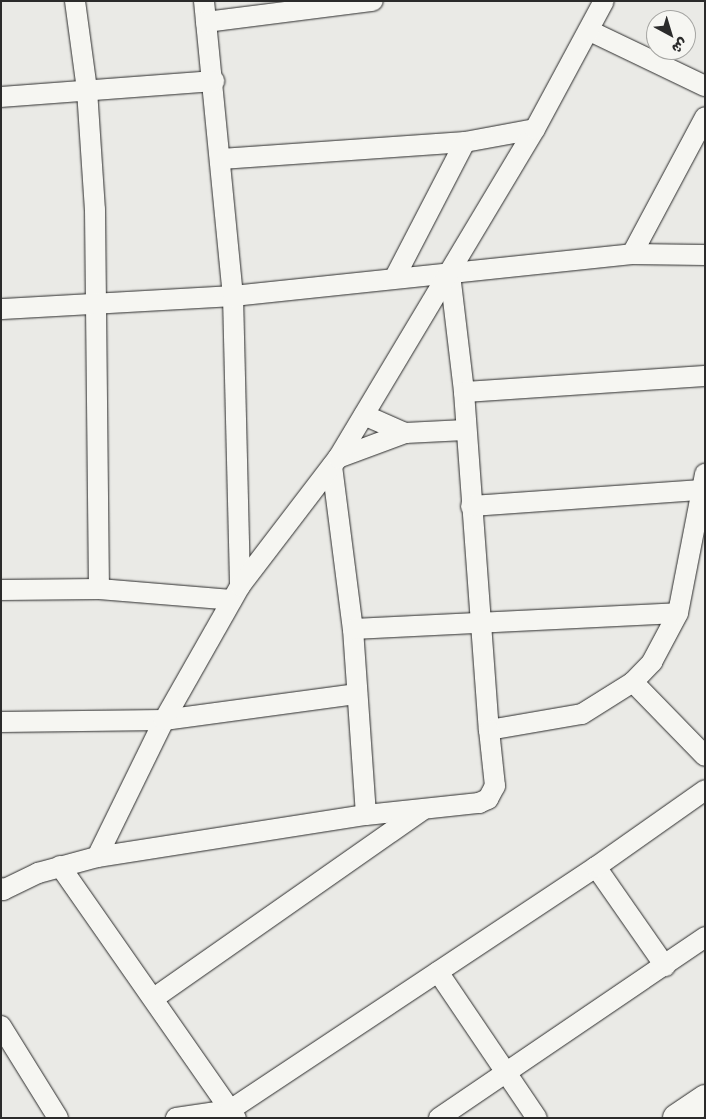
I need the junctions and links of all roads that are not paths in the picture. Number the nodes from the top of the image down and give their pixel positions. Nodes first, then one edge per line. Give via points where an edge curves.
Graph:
1 (75, 1) edge
2 (204, 1) edge
3 (373, 1) edge
4 (604, 1) edge
5 (206, 22) junction
6 (590, 31) junction
7 (214, 81) junction
8 (705, 86) edge
9 (87, 90) junction
10 (1, 96) edge
11 (705, 117) edge
12 (535, 129) junction
13 (465, 142) junction
14 (221, 159) junction
15 (632, 254) junction
16 (705, 255) edge
17 (450, 274) junction
18 (396, 277) junction
19 (234, 296) junction
20 (96, 306) junction
21 (1, 309) edge
22 (705, 376) edge
23 (464, 392) junction
24 (364, 415) junction
25 (465, 430) junction
26 (405, 433) junction
27 (335, 462) junction
28 (703, 491) edge
29 (471, 506) junction
30 (99, 589) junction
31 (1, 590) edge
32 (236, 593) junction
33 (678, 613) junction
34 (482, 622) junction
35 (353, 629) junction
36 (633, 682) junction
37 (357, 694) junction
38 (164, 720) junction
39 (1, 722) edge
40 (489, 730) junction
41 (705, 756) edge
42 (705, 790) edge
43 (426, 807) junction
44 (366, 815) junction
45 (97, 857) junction
46 (60, 866) junction
47 (596, 867) junction
48 (2, 890) edge
49 (705, 937) edge
50 (664, 966) junction
51 (438, 972) junction
52 (154, 998) junction
53 (1, 1026) edge
54 (506, 1072) junction
55 (705, 1099) edge
56 (233, 1114) edge
57 (58, 1118) edge
58 (176, 1118) edge
59 (439, 1118) edge
60 (537, 1118) edge
61 (677, 1118) edge

1 - 9 street
2 - 5 street
3 - 5 street
4 - 6 street
5 - 7 street
6 - 8 street
6 - 12 street
7 - 9 street
7 - 14 street
9 - 10 street
9 - 20 street via 95,210
11 - 15 street
12 - 13 street
12 - 17 street
13 - 14 street
13 - 18 street
14 - 19 street
15 - 16 street
15 - 17 street
17 - 18 street
17 - 23 street
17 - 24 street
18 - 19 street
19 - 20 street
19 - 32 street
20 - 21 street
20 - 30 street
22 - 23 street
23 - 25 street
24 - 26 street
24 - 27 street
25 - 26 street
25 - 29 street
26 - 27 street
27 - 32 street
27 - 35 street
28 - 29 street
28 - 33 street
29 - 34 street
30 - 31 street
30 - 32 street
32 - 38 street
33 - 34 street
33 - 36 street via 652,662
34 - 35 street
34 - 40 street
35 - 37 street
36 - 40 street via 582,714
36 - 41 street
37 - 38 street
37 - 44 street
38 - 39 street
38 - 45 street
40 - 43 street via 495,786 488,799 479,803
42 - 47 street
43 - 44 street
43 - 52 street
44 - 45 street
45 - 46 street
46 - 48 street
46 - 52 street
47 - 50 street
47 - 51 street
49 - 50 street
50 - 54 street
51 - 54 street
51 - 56 street
52 - 56 street
53 - 57 street
54 - 59 street
54 - 60 street
55 - 61 main road
56 - 58 street

